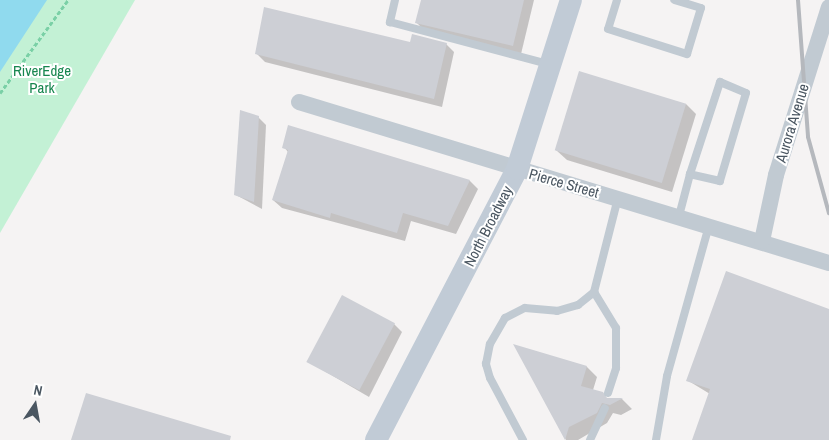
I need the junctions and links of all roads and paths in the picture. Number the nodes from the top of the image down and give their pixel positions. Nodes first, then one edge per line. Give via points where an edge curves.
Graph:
1 (68, 0) edge
2 (395, 0) edge
3 (571, 0) edge
4 (617, 0) edge
5 (674, 0) edge
6 (829, 7) edge
7 (552, 65) junction
8 (0, 93) edge
9 (299, 102) dead end
10 (517, 169) junction
11 (690, 174) junction
12 (618, 198) junction
13 (678, 216) junction
14 (709, 226) junction
15 (762, 241) junction
16 (829, 263) edge
17 (594, 292) junction
18 (608, 393) dead end
19 (605, 408) dead end
20 (376, 440) edge
21 (523, 440) edge
22 (590, 440) edge
23 (656, 440) edge

1 - 8 path
2 - 7 lane via 390,22
3 - 7 main road, North Broadway
4 - 5 lane via 608,29 687,54 701,8
6 - 15 street, Aurora Avenue via 776,175
7 - 10 main road, North Broadway
9 - 10 street, Pierce Street
10 - 12 street, Pierce Street
10 - 20 main road, North Broadway
11 - 11 lane via 720,82 746,93 720,181
11 - 13 lane
12 - 13 street, Pierce Street
12 - 17 lane
13 - 14 street, Pierce Street
14 - 15 street, Pierce Street
14 - 23 lane via 667,376
15 - 16 street, Pierce Street
17 - 18 lane via 616,328 616,368
17 - 21 lane via 578,305 557,311 525,308 505,318 490,344 486,364 490,378
19 - 22 lane

